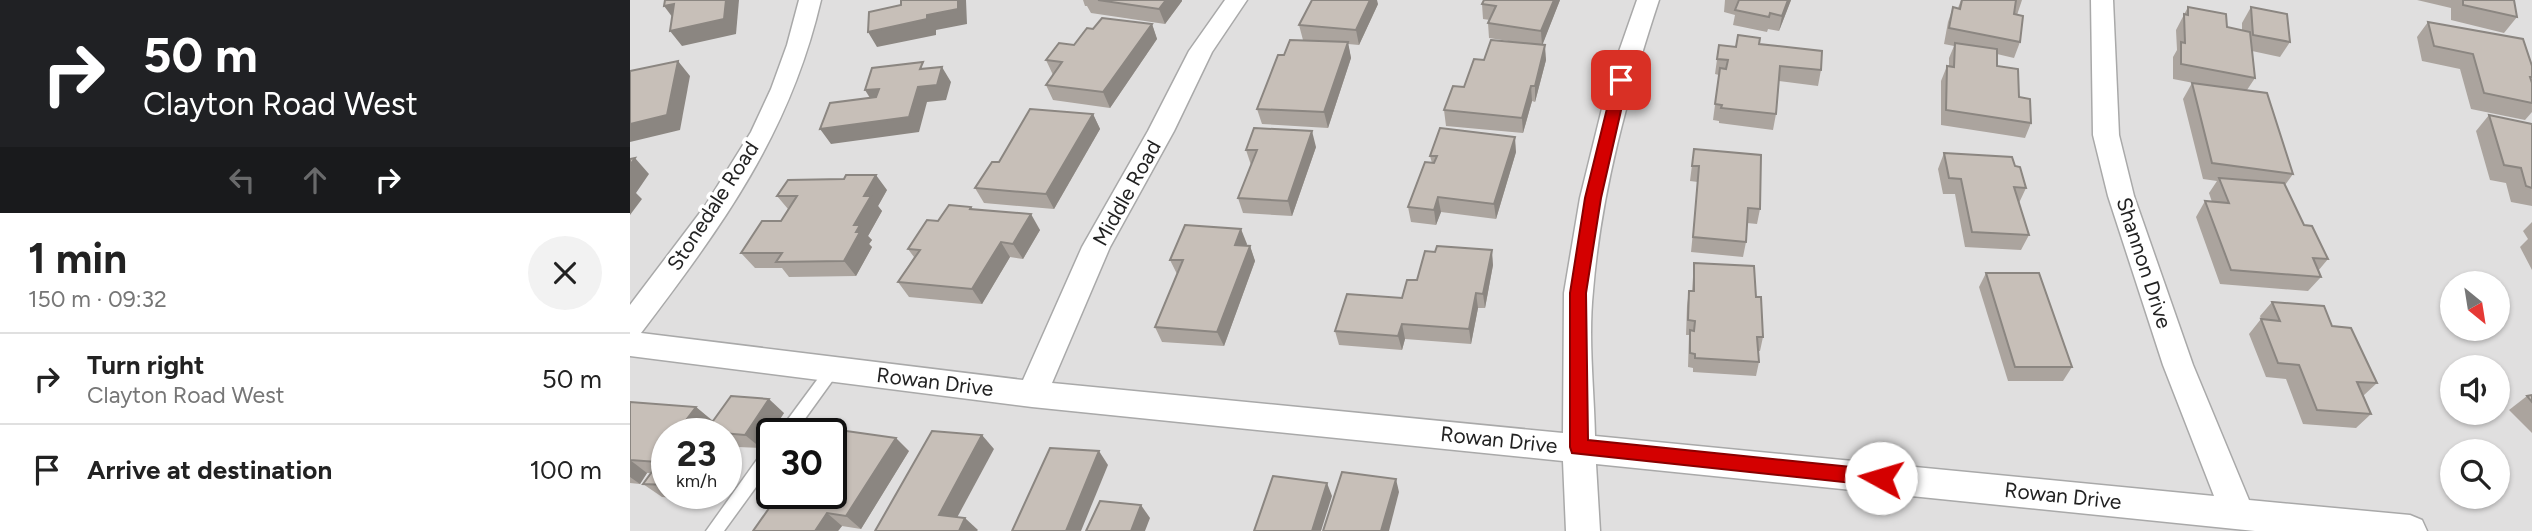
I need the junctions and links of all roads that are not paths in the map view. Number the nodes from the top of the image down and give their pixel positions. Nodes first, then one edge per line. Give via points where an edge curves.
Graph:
1 (810, 0) edge
2 (1236, 0) edge
3 (1647, 0) edge
4 (2102, 0) edge
5 (630, 326) edge
6 (630, 344) edge
7 (833, 369) junction
8 (1032, 394) junction
9 (797, 418) edge
10 (1579, 447) junction
11 (756, 475) edge
12 (2238, 514) junction
13 (715, 531) edge
14 (1583, 531) edge
15 (2410, 531) edge

1 - 5 street, Stonedale Road via 785,85 744,166
2 - 8 street, Middle Road via 1201,51 1096,247
3 - 10 street via 1618,93 1593,198 1578,293
4 - 12 street, Shannon Drive via 2106,135 2121,196 2178,365
6 - 7 street, Rowan Drive
7 - 8 street, Rowan Drive
7 - 9 lane
8 - 10 street, Rowan Drive
10 - 12 street, Rowan Drive
10 - 14 street
11 - 13 lane
12 - 15 street, Rowan Drive

